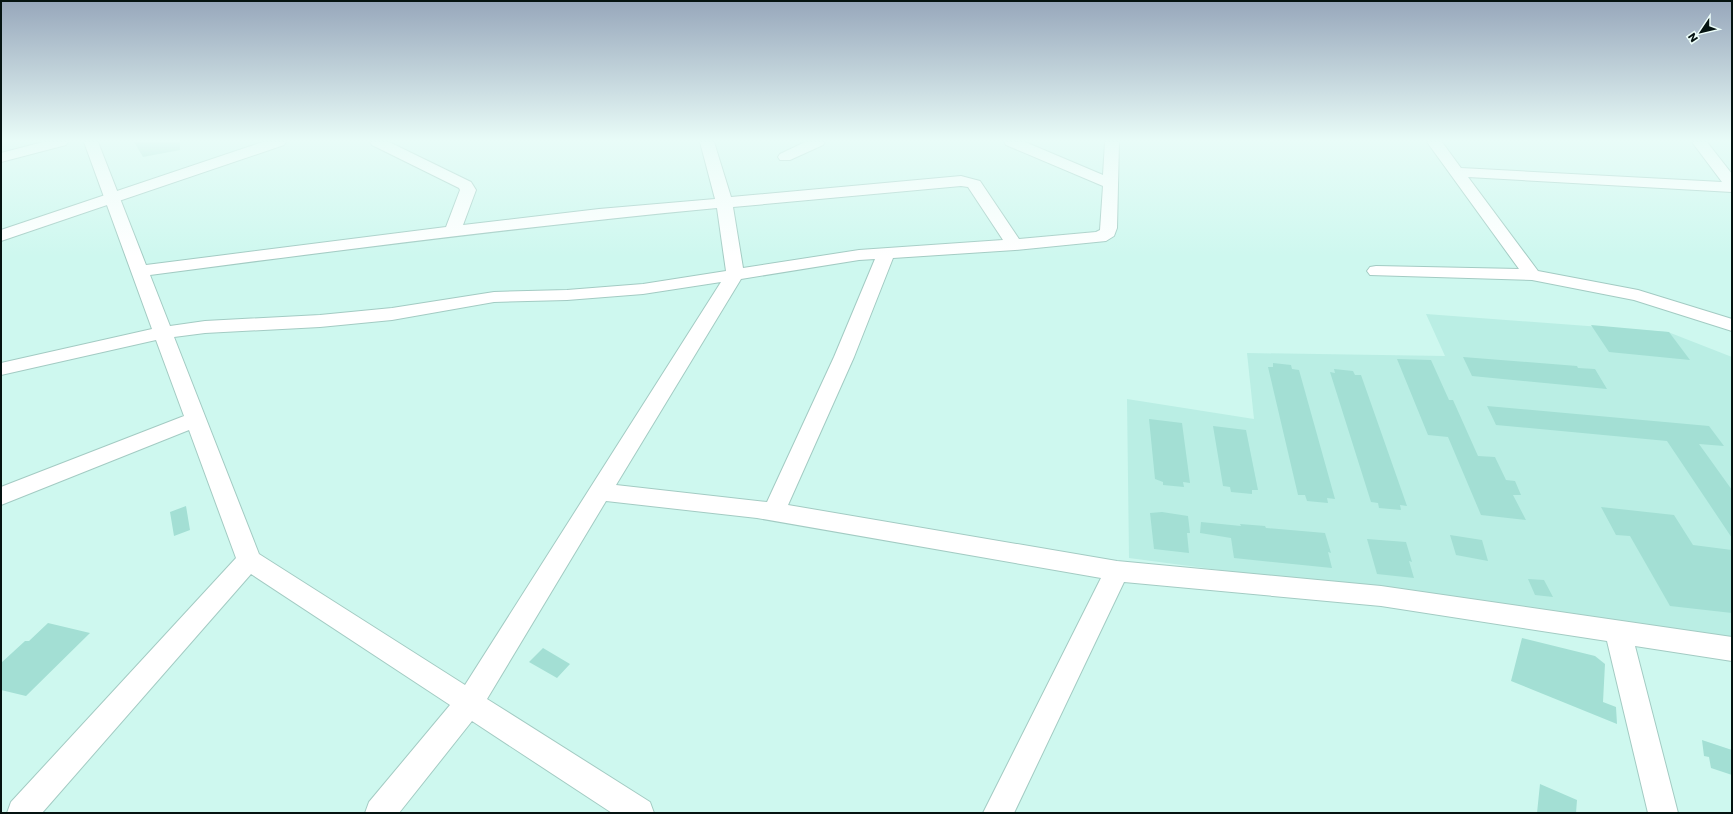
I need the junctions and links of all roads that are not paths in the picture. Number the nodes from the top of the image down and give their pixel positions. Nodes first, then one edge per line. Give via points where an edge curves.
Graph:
1 (106, 180) edge
2 (164, 180) edge
3 (455, 180) edge
4 (718, 180) edge
5 (1101, 180) edge
6 (1111, 180) edge
7 (1461, 180) edge
8 (1613, 180) edge
9 (1111, 184) junction
10 (1732, 186) edge
11 (113, 197) junction
12 (724, 202) junction
13 (452, 232) junction
14 (1, 236) edge
15 (1015, 245) junction
16 (886, 253) junction
17 (140, 271) junction
18 (1376, 271) dead end
19 (735, 274) junction
20 (1532, 275) junction
21 (1732, 325) edge
22 (163, 333) junction
23 (1, 369) edge
24 (196, 419) junction
25 (600, 492) junction
26 (1, 496) edge
27 (774, 511) junction
28 (249, 560) junction
29 (1117, 571) junction
30 (1618, 632) junction
31 (1732, 649) edge
32 (469, 703) junction
33 (22, 813) edge
34 (380, 813) edge
35 (639, 813) edge
36 (998, 813) edge
37 (1663, 813) edge

1 - 11 street
2 - 11 main road
3 - 13 street via 465,185 468,190
4 - 12 street
5 - 9 street
6 - 9 street
7 - 20 street
8 - 10 street
9 - 15 street via 1109,228 1104,235
11 - 14 main road
11 - 17 street
12 - 13 street
12 - 15 street via 968,181 974,184
12 - 19 street
13 - 17 street
15 - 16 street
16 - 19 street via 818,260
16 - 27 street via 844,357
17 - 22 street
18 - 20 street
19 - 22 street via 643,289 494,297 392,314 205,327
19 - 25 street
20 - 21 street via 1638,295
22 - 23 street
22 - 24 street
24 - 26 street
24 - 28 street
25 - 27 street
25 - 32 street
27 - 29 street
28 - 32 street
28 - 33 street
29 - 30 street via 1381,596
29 - 36 street
30 - 31 street
30 - 37 street
32 - 34 street
32 - 35 street

